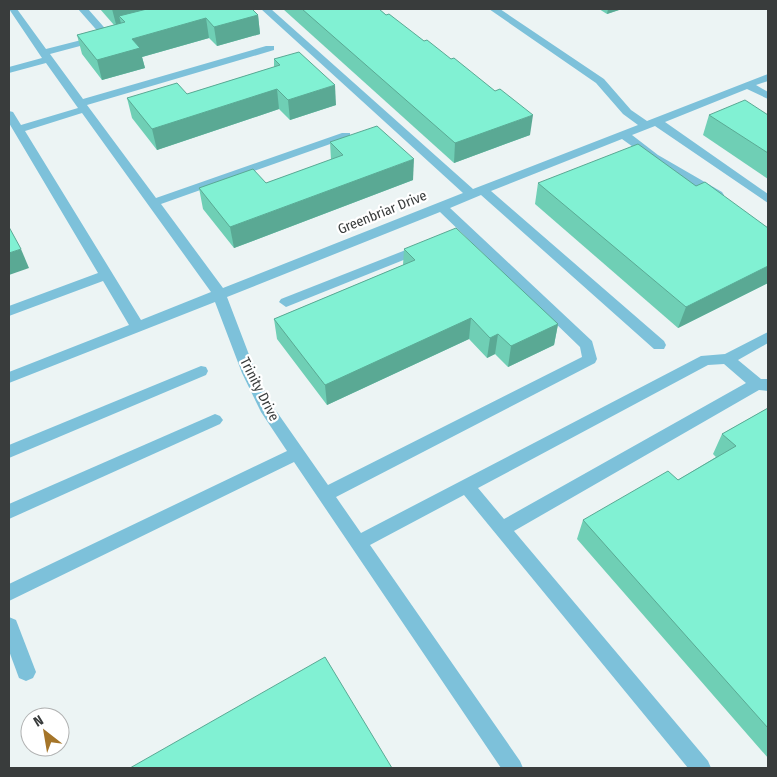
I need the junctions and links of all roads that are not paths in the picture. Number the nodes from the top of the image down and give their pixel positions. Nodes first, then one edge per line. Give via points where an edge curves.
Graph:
1 (83, 9) edge
2 (266, 9) edge
3 (494, 9) edge
4 (13, 16) edge
5 (270, 48) dead end
6 (47, 56) junction
7 (9, 70) edge
8 (768, 77) edge
9 (748, 85) junction
10 (768, 96) edge
11 (83, 106) junction
12 (9, 114) edge
13 (651, 123) junction
14 (18, 129) junction
15 (623, 134) junction
16 (346, 135) edge
17 (476, 191) junction
18 (768, 199) edge
19 (153, 203) junction
20 (440, 205) junction
21 (732, 205) edge
22 (466, 230) junction
23 (448, 237) edge
24 (430, 244) edge
25 (105, 275) junction
26 (219, 293) junction
27 (286, 302) dead end
28 (9, 311) edge
29 (137, 326) junction
30 (768, 337) edge
31 (659, 345) dead end
32 (727, 359) junction
33 (201, 371) dead end
34 (9, 378) edge
35 (763, 385) edge
36 (215, 420) dead end
37 (9, 452) edge
38 (297, 453) junction
39 (466, 486) junction
40 (326, 494) junction
41 (9, 512) edge
42 (502, 529) junction
43 (358, 543) junction
44 (9, 593) edge
45 (9, 626) edge
46 (26, 672) dead end
47 (513, 768) edge
48 (700, 768) edge

1 - 6 street via 112,35
2 - 17 street
3 - 13 street via 600,81 627,112
4 - 6 street, Trinity Drive
5 - 11 street
6 - 7 street
6 - 11 street, Trinity Drive
8 - 9 street, Greenbriar Drive
9 - 10 street
9 - 13 street, Greenbriar Drive
11 - 14 street
11 - 19 street, Trinity Drive
12 - 14 street
13 - 15 street, Greenbriar Drive
13 - 18 street
14 - 25 street
15 - 17 street, Greenbriar Drive
15 - 21 street
16 - 19 street
17 - 20 street, Greenbriar Drive
17 - 31 street
19 - 26 street, Trinity Drive
20 - 22 street
20 - 26 street, Greenbriar Drive
22 - 23 street
22 - 40 street via 588,345 590,359
24 - 27 street
25 - 28 street
25 - 29 street
26 - 29 street, Greenbriar Drive
26 - 38 street, Trinity Drive via 249,373
29 - 34 street, Greenbriar Drive
30 - 32 street
32 - 35 street
32 - 39 street via 706,360
33 - 37 street
35 - 42 street
36 - 41 street
38 - 40 street, Trinity Drive
38 - 44 street
39 - 42 street
39 - 43 street
40 - 43 street, Trinity Drive
42 - 48 street
43 - 47 street, Trinity Drive
45 - 46 street

